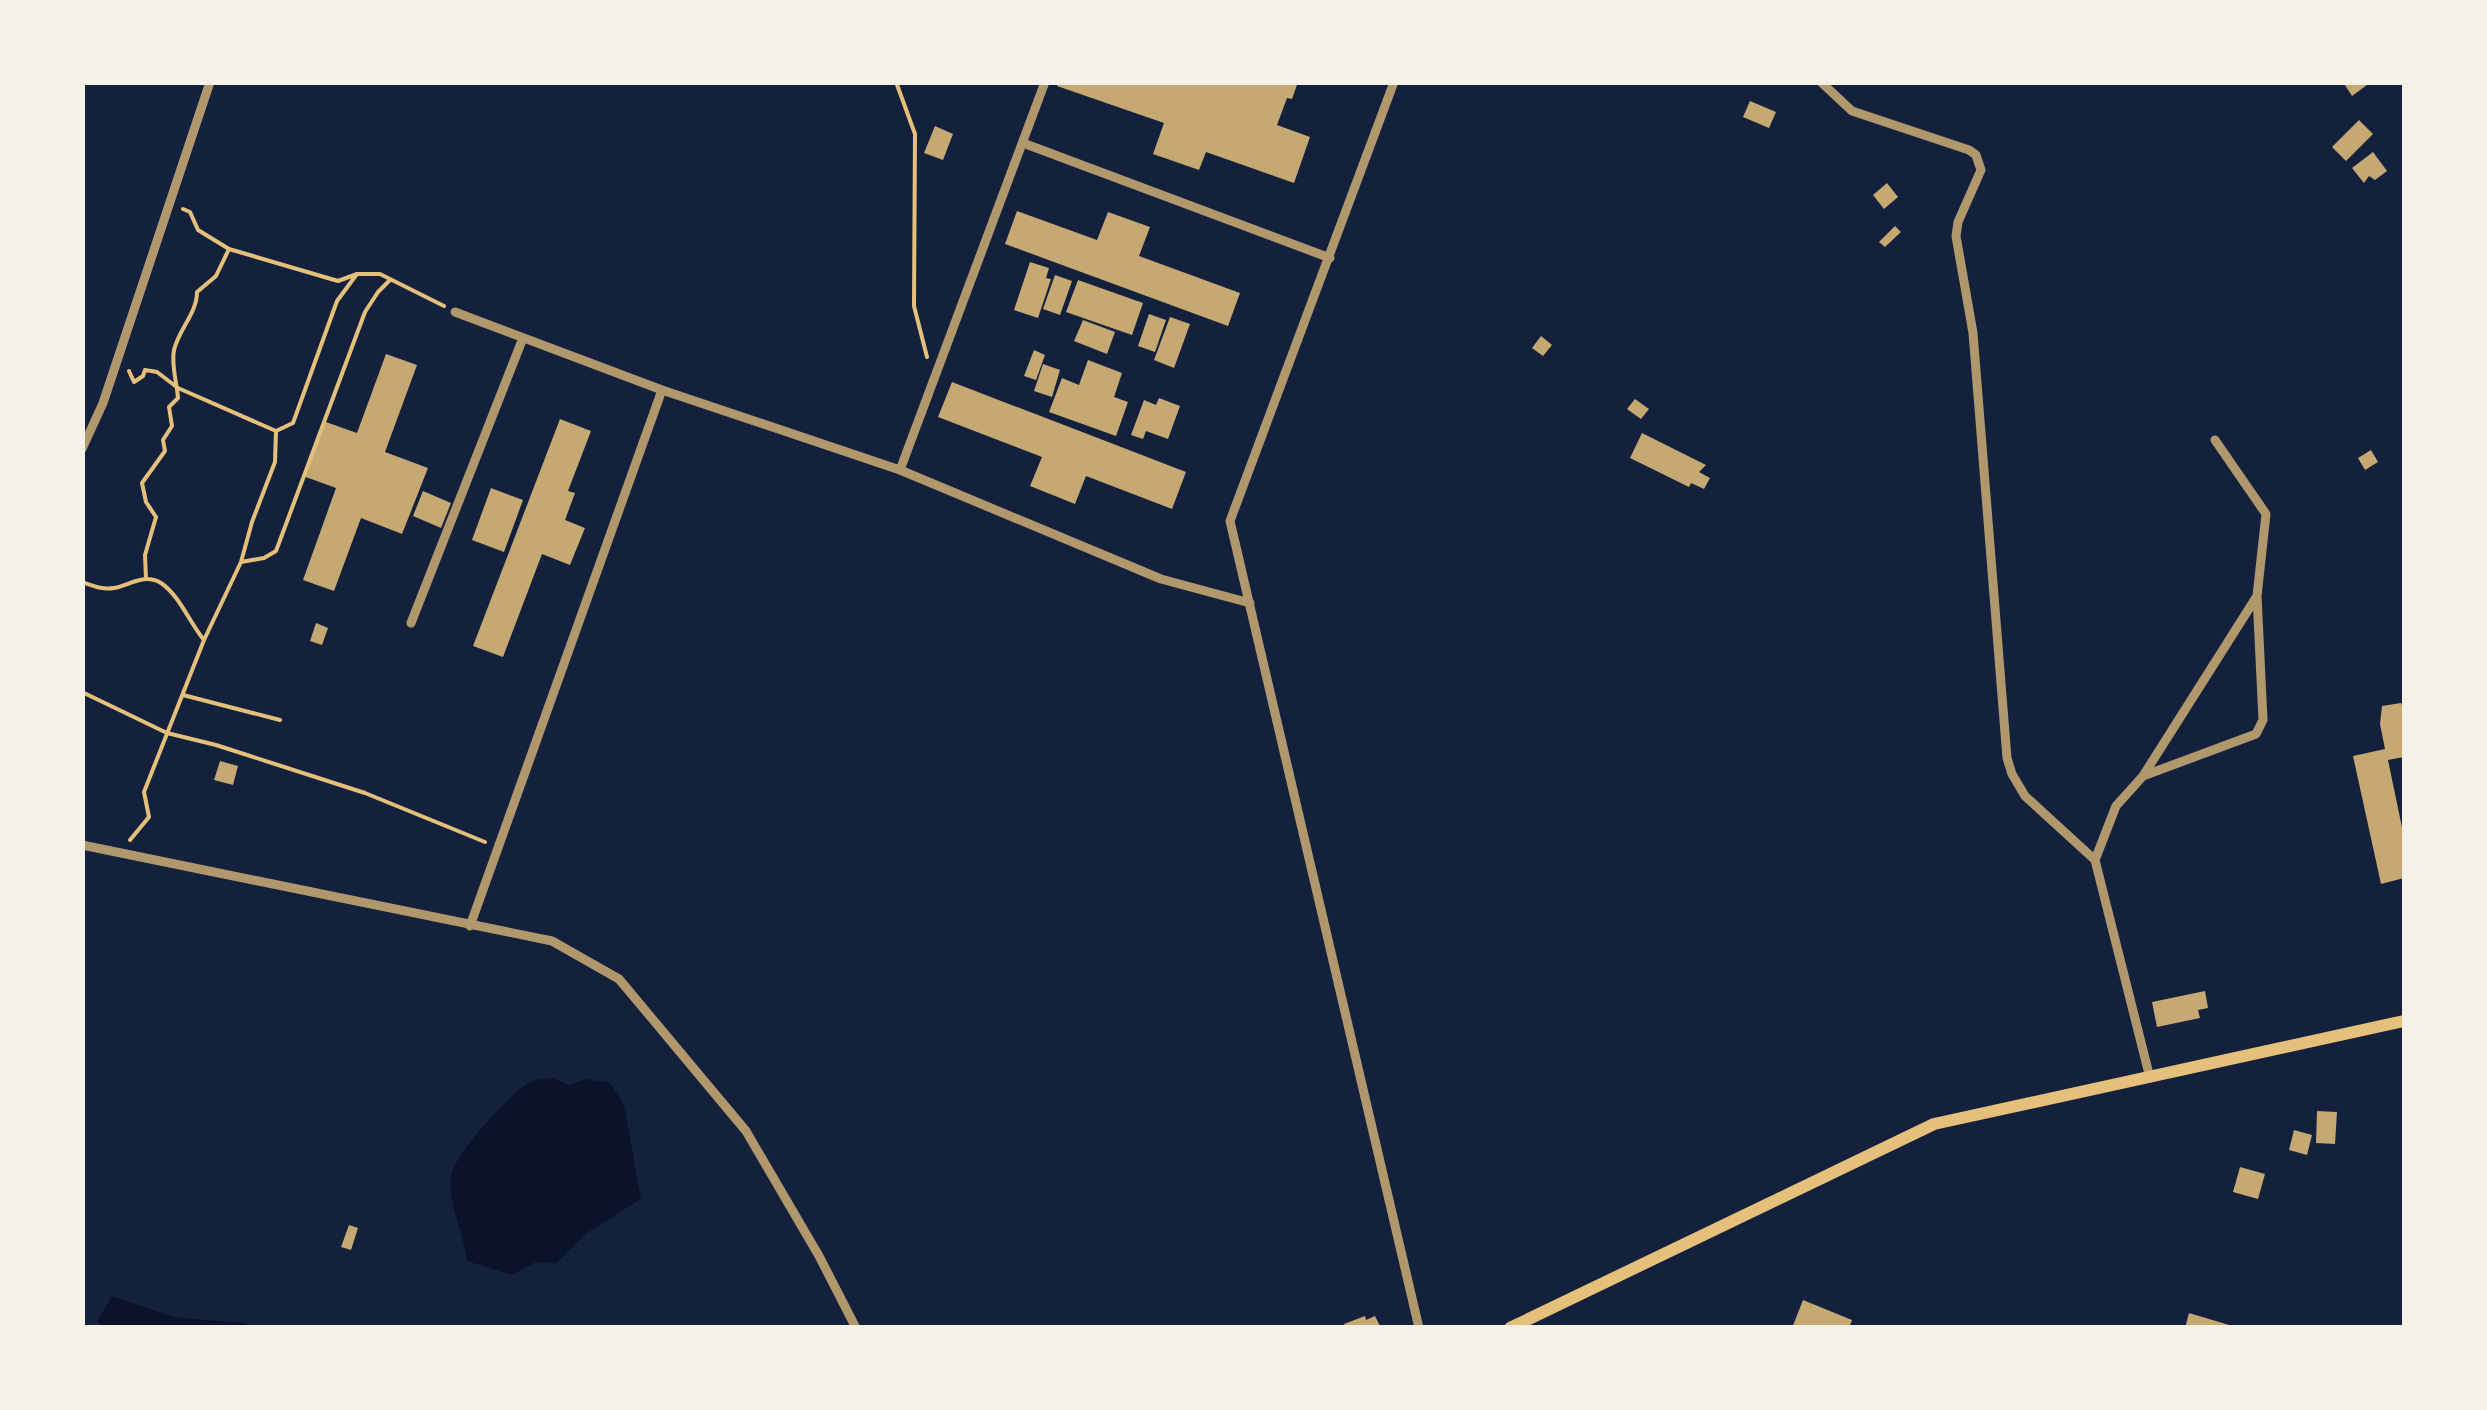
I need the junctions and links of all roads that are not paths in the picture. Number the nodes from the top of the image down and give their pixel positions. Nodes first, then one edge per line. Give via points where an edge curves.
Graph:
1 (210, 82) edge
2 (1045, 82) edge
3 (1394, 82) edge
4 (1821, 82) edge
5 (1023, 142) junction
6 (1330, 258) junction
7 (456, 312) road end
8 (523, 338) junction
9 (662, 390) junction
10 (2215, 440) dead end
11 (82, 450) edge
12 (900, 470) junction
13 (2257, 596) junction
14 (1250, 603) junction
15 (411, 623) dead end
16 (2143, 776) junction
17 (82, 845) edge
18 (2095, 860) junction
19 (470, 926) junction
20 (2404, 1021) edge
21 (2150, 1078) junction
22 (856, 1328) edge
23 (1419, 1328) edge
24 (1510, 1328) edge

1 - 11 street
2 - 5 street
3 - 6 street
4 - 18 street via 1852,110 1969,150 1980,162 1956,236 1972,333 2007,758 2025,796
5 - 6 street
5 - 12 street
6 - 14 street via 1230,521
7 - 8 street
8 - 9 street
8 - 15 street
9 - 12 street
9 - 19 street
10 - 13 street via 2266,514
12 - 14 street via 1162,580
13 - 16 street
13 - 16 street via 2260,728
14 - 23 street
16 - 18 street via 2116,806
17 - 19 street
18 - 21 street
19 - 22 street via 552,941 620,979 746,1130
20 - 21 main road
21 - 24 main road via 1934,1124

